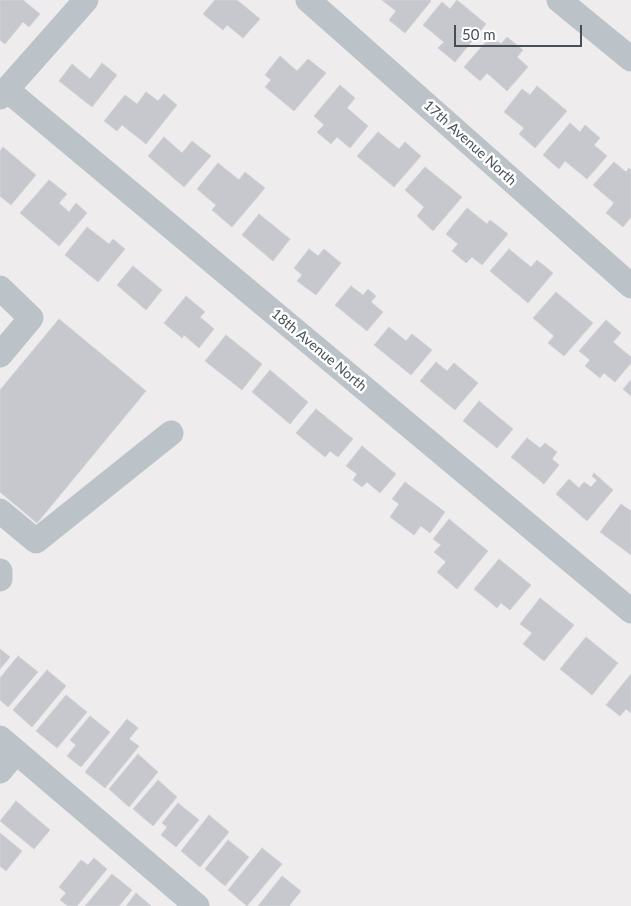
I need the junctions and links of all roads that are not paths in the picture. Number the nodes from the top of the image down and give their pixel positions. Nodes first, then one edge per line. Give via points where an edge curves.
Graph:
1 (86, 0) edge
2 (308, 0) edge
3 (559, 0) edge
4 (631, 59) edge
5 (3, 93) edge
6 (631, 286) edge
7 (0, 288) edge
8 (0, 355) edge
9 (171, 433) dead end
10 (0, 511) edge
11 (0, 571) edge
12 (0, 579) edge
13 (631, 611) edge
14 (5, 754) edge
15 (197, 906) edge

1 - 5 street
2 - 6 street, 17th Avenue North
3 - 4 street
5 - 13 street, 18th Avenue North
7 - 8 street via 32,318
9 - 10 street via 36,541
11 - 12 street
14 - 15 street

